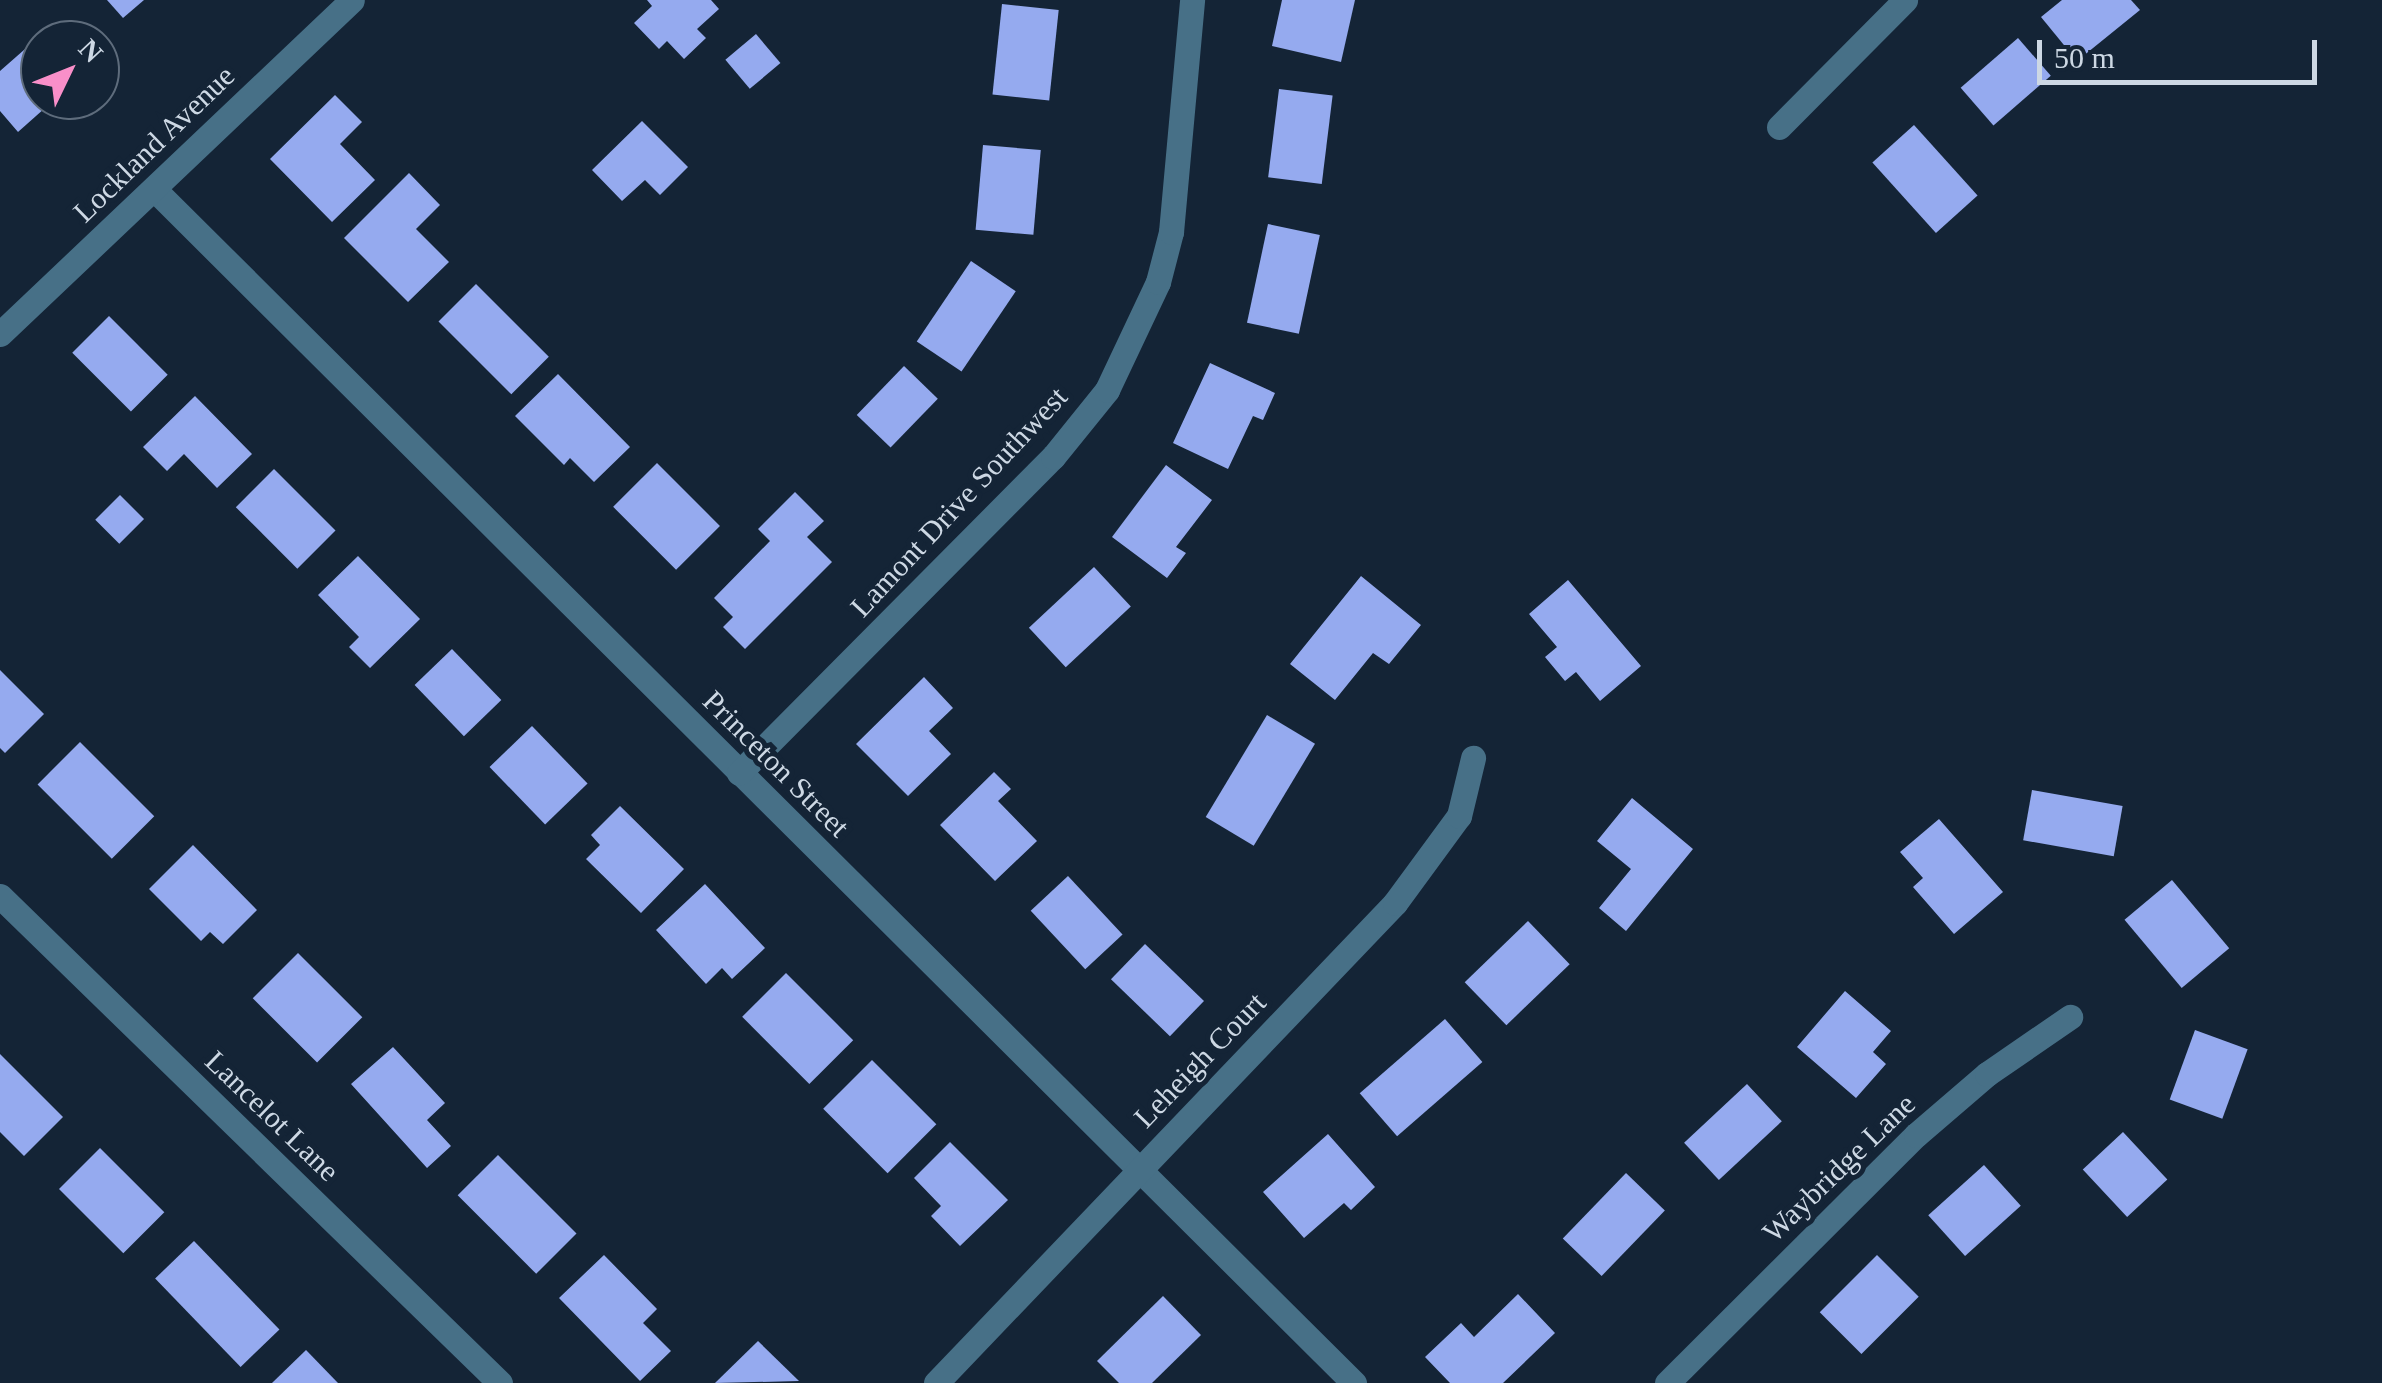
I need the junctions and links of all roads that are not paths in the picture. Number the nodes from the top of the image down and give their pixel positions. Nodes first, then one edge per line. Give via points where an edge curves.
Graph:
1 (352, 0) edge
2 (1192, 0) edge
3 (1906, 0) edge
4 (1779, 127) dead end
5 (154, 189) junction
6 (0, 334) edge
7 (1473, 758) dead end
8 (739, 773) junction
9 (0, 896) edge
10 (2070, 1017) dead end
11 (1142, 1169) junction
12 (500, 1383) edge
13 (936, 1383) edge
14 (1354, 1383) edge
15 (1667, 1383) edge

1 - 5 street, Lockland Avenue
2 - 8 street, Lamont Drive Southwest via 1171,232 1132,345 1107,390 1053,457
3 - 4 street
5 - 6 street, Lockland Avenue
5 - 8 street, Princeton Street
7 - 11 street, Leheigh Court via 1459,816 1395,903
8 - 11 street, Princeton Street
9 - 12 street, Lancelot Lane
10 - 15 street, Waybridge Lane via 1916,1134
11 - 13 street, Leheigh Court
11 - 14 street, Princeton Street

